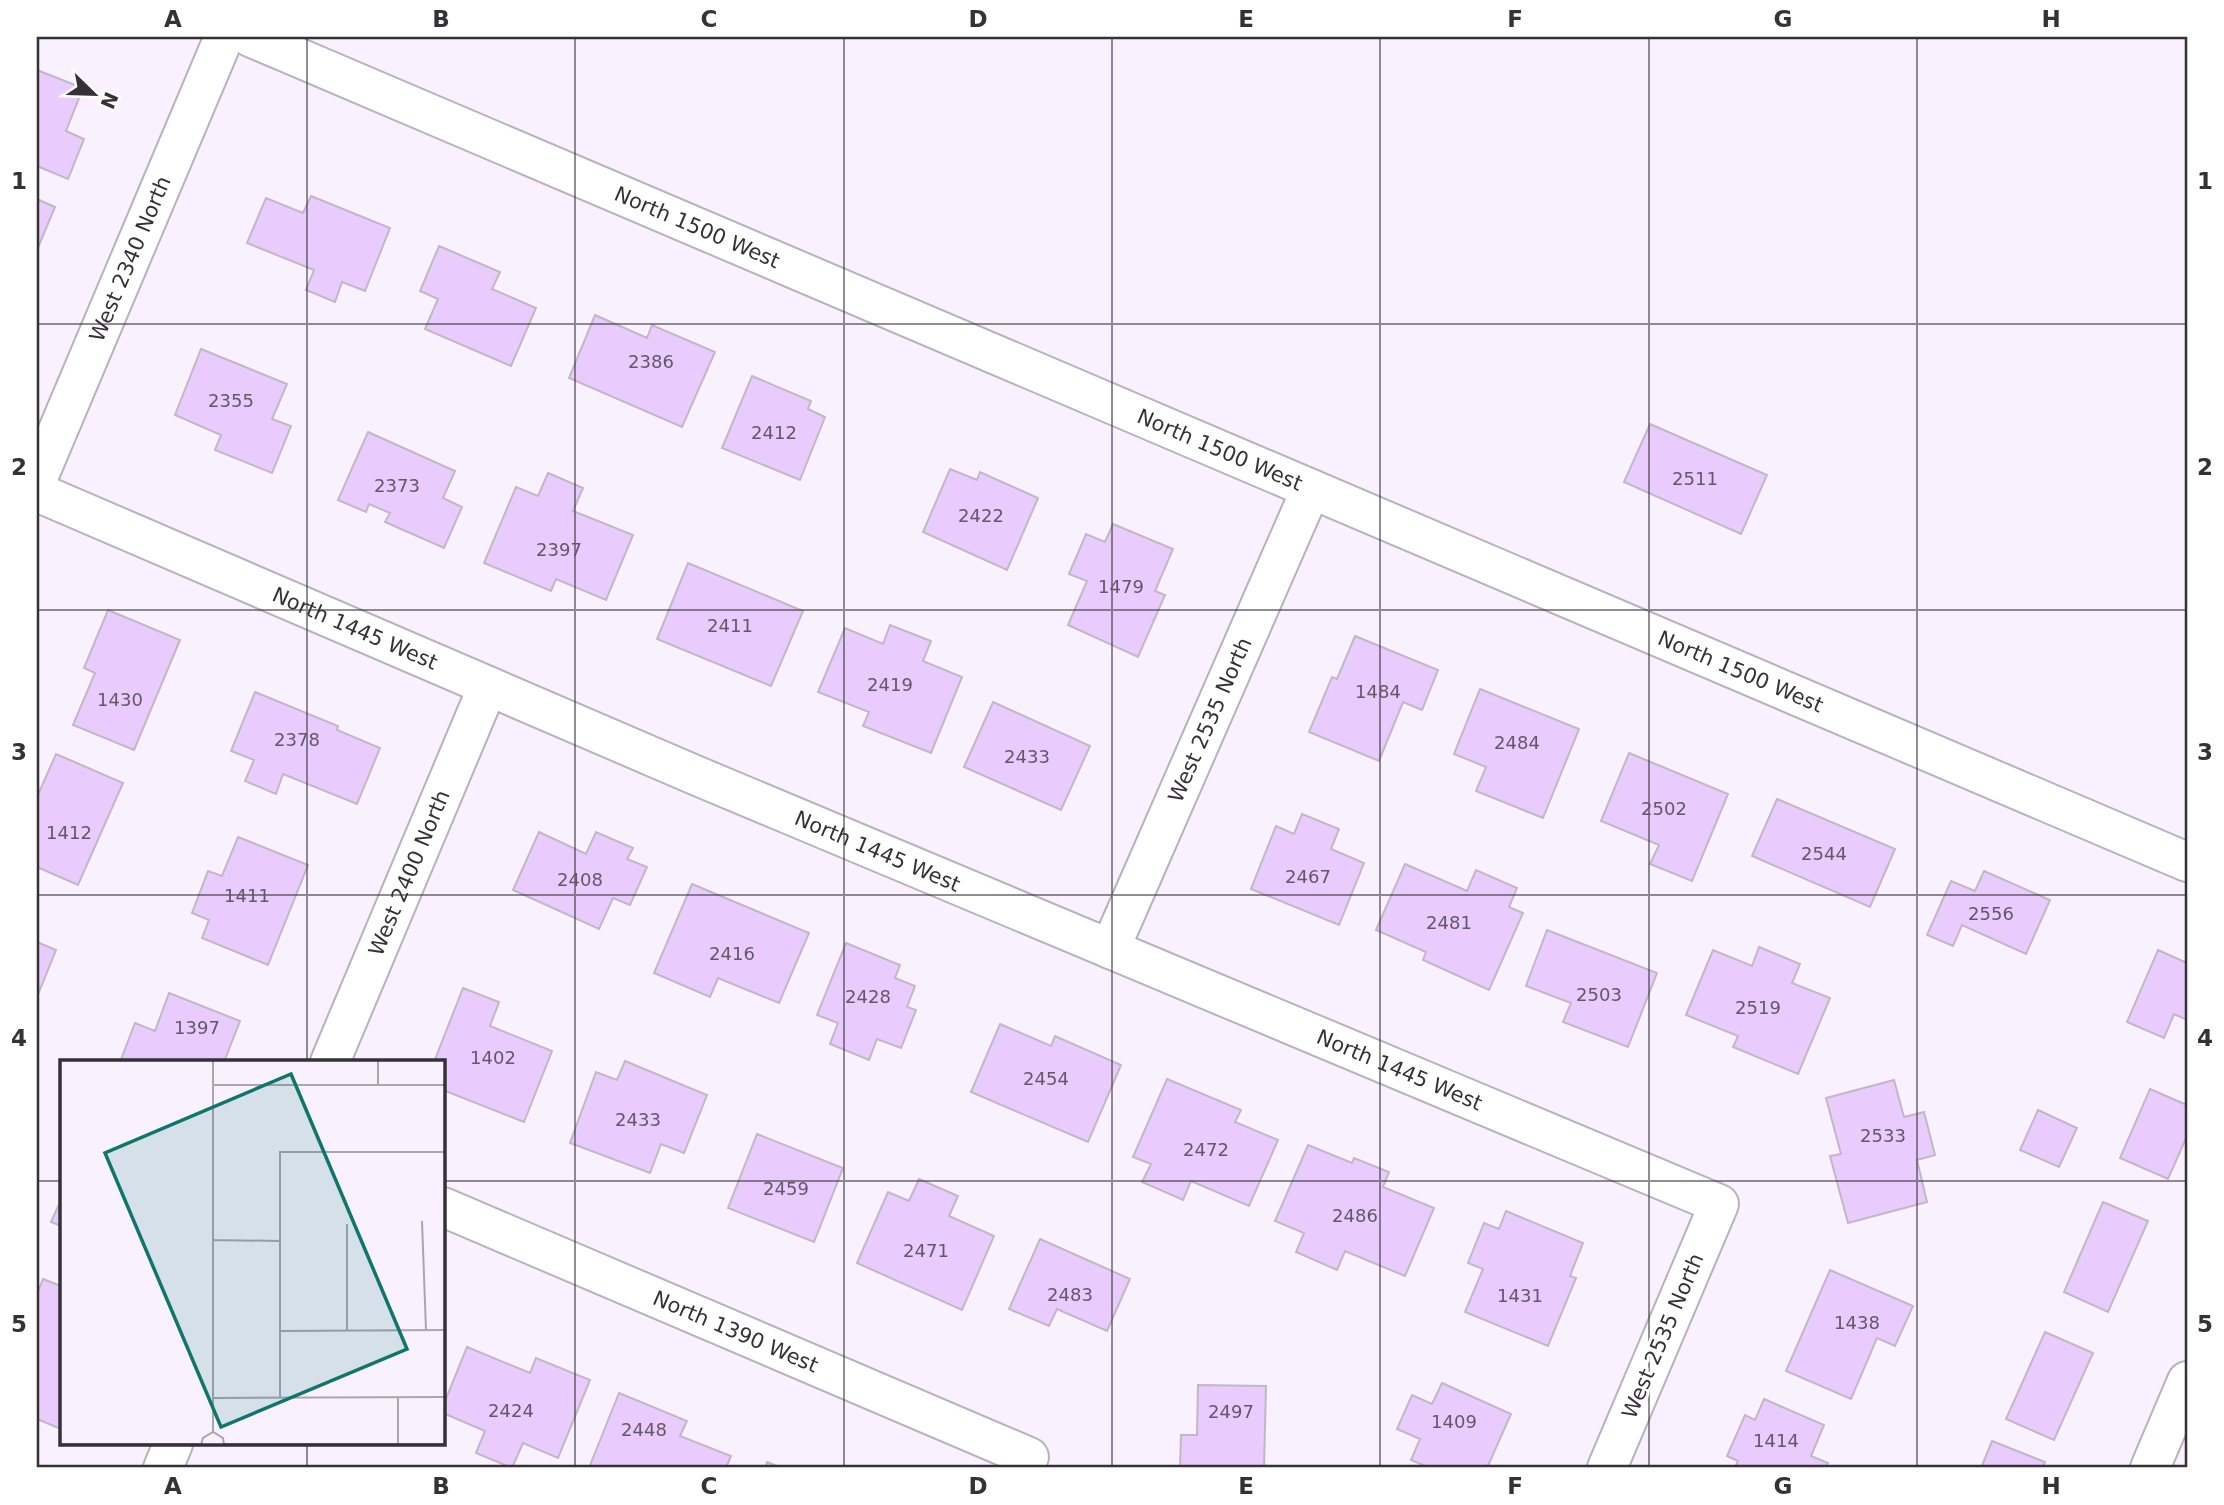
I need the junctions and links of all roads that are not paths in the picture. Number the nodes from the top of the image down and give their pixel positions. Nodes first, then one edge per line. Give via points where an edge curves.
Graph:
1 (224, 37) edge
2 (250, 37) edge
3 (37, 480) edge
4 (1311, 489) junction
5 (37, 492) edge
6 (488, 686) junction
7 (2187, 862) edge
8 (1110, 949) junction
9 (331, 1060) edge
10 (1719, 1204) joint
11 (444, 1207) edge
12 (2187, 1381) edge
13 (172, 1446) edge
14 (1029, 1457) dead end
15 (163, 1468) edge
16 (1607, 1468) edge
17 (2150, 1468) edge

1 - 3 street, West 2340 North
2 - 4 street, North 1500 West
4 - 7 street, North 1500 West
4 - 8 street, West 2535 North
5 - 6 street, North 1445 West
6 - 8 street, North 1445 West
6 - 9 street, West 2400 North
8 - 10 street, North 1445 West
10 - 16 street, West 2535 North
11 - 14 street, North 1390 West
12 - 17 street
13 - 15 street

